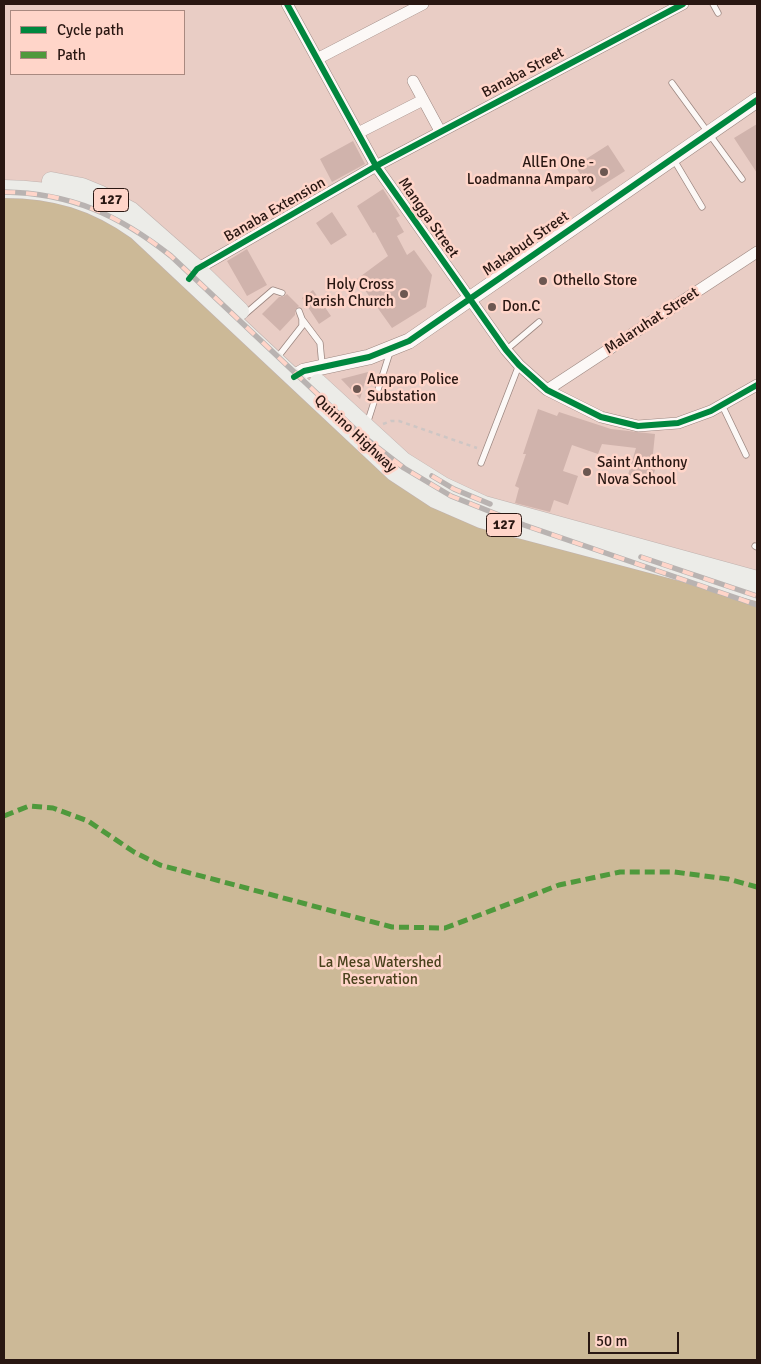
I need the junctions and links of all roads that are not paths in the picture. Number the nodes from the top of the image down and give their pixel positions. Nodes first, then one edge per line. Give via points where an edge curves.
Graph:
1 (287, 4) edge
2 (423, 4) edge
3 (683, 4) edge
4 (713, 4) edge
5 (718, 13) dead end
6 (317, 59) junction
7 (413, 81) dead end
8 (672, 83) dead end
9 (423, 100) junction
10 (756, 105) edge
11 (440, 131) junction
12 (358, 133) junction
13 (709, 133) junction
14 (673, 158) junction
15 (376, 166) junction
16 (4, 177) edge
17 (742, 179) dead end
18 (4, 189) edge
19 (702, 208) dead end
20 (757, 252) edge
21 (193, 274) junction
22 (282, 293) dead end
23 (470, 299) junction
24 (299, 310) dead end
25 (240, 318) junction
26 (302, 318) junction
27 (539, 322) dead end
28 (391, 350) junction
29 (506, 350) junction
30 (279, 355) junction
31 (519, 365) junction
32 (307, 372) junction
33 (757, 384) edge
34 (547, 390) junction
35 (722, 405) junction
36 (369, 430) junction
37 (746, 455) dead end
38 (481, 463) dead end
39 (757, 580) edge
40 (757, 592) edge

1 - 6 street, Mangga Street
2 - 6 street
3 - 11 street, Banaba Street
4 - 5 lane
6 - 12 street, Mangga Street
7 - 9 street
8 - 13 lane
9 - 11 street
9 - 12 street
10 - 13 street, Makabud Street
11 - 15 street, Banaba Street
12 - 15 street, Mangga Street
13 - 14 street, Makabud Street
13 - 17 lane
14 - 19 lane
14 - 23 street, Makabud Street
15 - 21 street, Banaba Extension
15 - 23 street, Mangga Street
16 - 21 main road, Quirino Highway / 127 via 82,187 131,210
18 - 21 main road, Quirino Highway / 127 via 48,192 96,206 120,218
20 - 34 street, Malaruhat Street
21 - 25 main road, Quirino Highway / 127
22 - 25 lane via 273,290
23 - 28 street, Makabud Street
23 - 29 street, Mangga Street
24 - 26 lane
25 - 30 main road, Quirino Highway / 127
26 - 30 lane via 302,326
26 - 32 lane via 320,343
27 - 29 lane
28 - 32 street, Makabud Street
28 - 36 lane
29 - 31 street, Mangga Street
30 - 32 main road, Quirino Highway / 127
31 - 34 street, Mangga Street
31 - 38 lane
32 - 36 main road, Quirino Highway / 127
32 - 40 main road, Quirino Highway / 127 via 394,472 435,499 481,519
33 - 35 street, Mangga Street
34 - 35 street, Mangga Street via 601,417 638,426 678,423
35 - 37 lane
36 - 39 main road, Quirino Highway / 127 via 403,461 484,505

